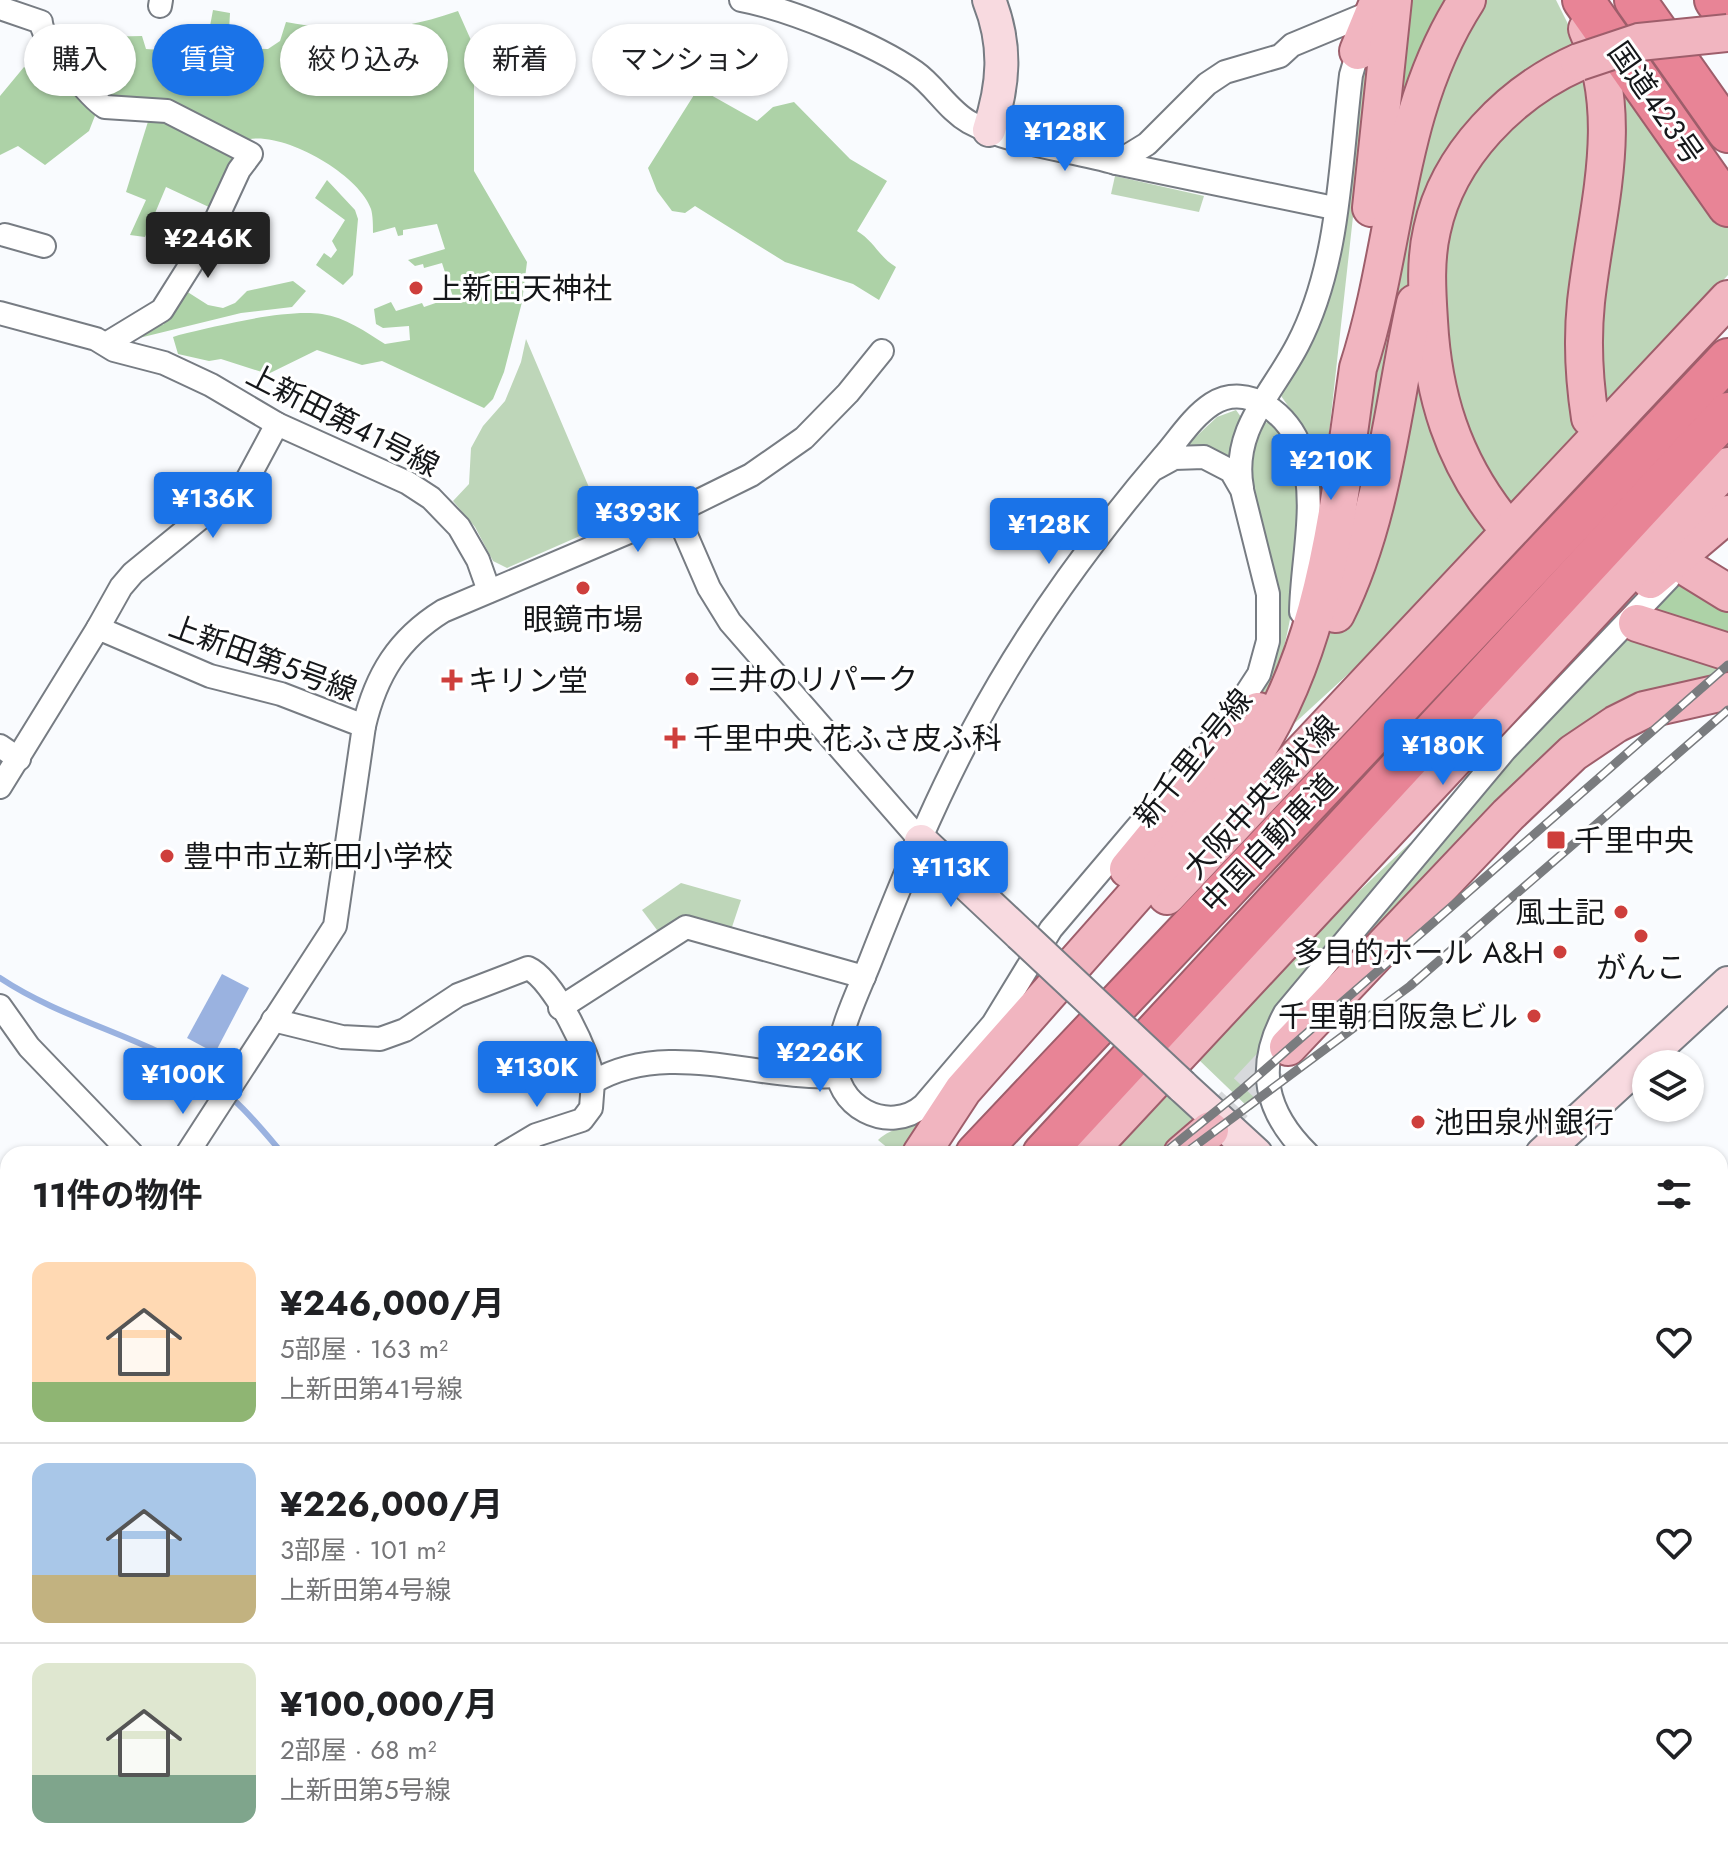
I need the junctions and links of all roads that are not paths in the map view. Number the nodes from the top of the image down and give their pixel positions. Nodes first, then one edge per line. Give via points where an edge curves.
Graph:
1 (741, 0) edge
2 (989, 0) edge
3 (1467, 0) edge
4 (1572, 0) edge
5 (1583, 0) edge
6 (1635, 0) edge
7 (1658, 0) edge
8 (1715, 0) edge
9 (1382, 4) edge
10 (0, 8) edge
11 (1728, 18) edge
12 (1728, 33) edge
13 (1358, 51) joint
14 (1728, 97) edge
15 (989, 130) junction
16 (1728, 132) edge
17 (1116, 163) junction
18 (1728, 206) edge
19 (1334, 208) junction
20 (1432, 226) junction
21 (7, 232) edge
22 (44, 246) dead end
23 (1728, 299) edge
24 (0, 313) edge
25 (106, 344) junction
26 (882, 351) dead end
27 (1728, 359) edge
28 (1358, 368) junction
29 (1261, 403) junction
30 (1728, 413) edge
31 (1590, 418) dead end
32 (277, 424) junction
33 (1728, 466) edge
34 (1152, 470) junction
35 (1242, 490) junction
36 (676, 512) junction
37 (1726, 516) edge
38 (1499, 518) dead end
39 (1689, 569) dead end
40 (489, 591) junction
41 (1728, 593) edge
42 (1336, 614) dead end
43 (1637, 623) dead end
44 (98, 628) junction
45 (1306, 649) junction
46 (1728, 652) edge
47 (1728, 691) edge
48 (1258, 711) dead end
49 (364, 726) junction
50 (0, 746) edge
51 (1461, 752) junction
52 (19, 759) junction
53 (0, 787) edge
54 (921, 841) junction
55 (864, 977) junction
56 (1728, 983) edge
57 (1007, 1004) junction
58 (0, 1006) edge
59 (560, 1008) junction
60 (273, 1020) junction
61 (1288, 1047) tunnel mouth
62 (838, 1076) junction
63 (593, 1082) junction
64 (1210, 1130) tunnel mouth
65 (124, 1146) edge
66 (192, 1146) edge
67 (517, 1146) edge
68 (928, 1146) edge
69 (931, 1146) edge
70 (984, 1146) edge
71 (1050, 1146) edge
72 (1093, 1146) edge
73 (1191, 1146) edge
74 (1247, 1146) edge
75 (1300, 1146) edge
76 (1551, 1146) edge

1 - 15 street via 882,53 918,74 965,119
2 - 15 street via 1003,63
3 - 28 main road via 1435,57 1411,125
4 - 31 main road via 1593,42 1608,117 1607,164 1584,340
5 - 18 highway, 国道423号
6 - 16 highway
7 - 14 highway
8 - 11 highway
9 - 13 main road
9 - 17 street via 1292,45 1280,56 1225,72 1147,144
9 - 28 main road
10 - 25 street via 41,22 41,29 100,104 167,111 251,154 162,310
12 - 20 main road, bridge via 1639,42 1579,62 1531,87 1482,134 1452,179
13 - 19 street, 新千里2号線
15 - 17 street
17 - 19 street
19 - 29 street, 新千里2号線 via 1317,302
20 - 38 main road via 1427,303 1439,400 1462,462
20 - 42 main road via 1374,514
21 - 22 street
23 - 69 main road, 大阪中央環状線
24 - 25 street, 上新田第41号線
25 - 32 street, 上新田第41号線 via 172,366
26 - 36 street via 804,438 751,475
27 - 70 highway, 中国自動車道
28 - 45 main road via 1331,540
29 - 34 street via 1232,398 1210,405
29 - 35 street, 新千里2号線 via 1241,448
29 - 45 street via 1290,425 1304,460 1308,539 1301,616
30 - 71 highway, 中国自動車道
32 - 40 street, 上新田第41号線 via 397,477 431,498 466,538
32 - 44 street via 247,480 133,573
33 - 51 main road
34 - 35 street via 1174,458 1204,457 1231,471
34 - 54 street via 1084,555 1029,636 973,729
35 - 57 street, 新千里2号線 via 1268,594 1268,641 1259,674 1231,717 1051,929
36 - 40 street
36 - 54 street via 730,622
37 - 51 main road via 1619,608 1495,731
37 - 75 street via 1505,750 1285,1013 1271,1046 1268,1072 1272,1102 1285,1130
39 - 41 main road
40 - 49 street via 443,611 407,639 384,668
43 - 46 main road
44 - 49 street, 上新田第5号線 via 210,676 281,694
44 - 52 street
45 - 68 main road via 1284,706 1247,767 963,1090
47 - 61 main road via 1644,710 1573,753 1516,806
48 - 57 main road via 1039,975
49 - 60 street, 上新田第5号線 via 335,926
50 - 52 street
51 - 72 main road
52 - 53 street
54 - 55 street
54 - 74 street, bridge
55 - 59 street via 686,927
55 - 62 street via 840,1048
56 - 76 street
57 - 62 street, 新千里2号線 via 949,1079 911,1114 886,1117 859,1109
58 - 65 street via 39,1058
59 - 60 street via 540,976 528,968 458,995 405,1030 380,1039 342,1037
59 - 63 street via 582,1043
60 - 66 street, 上新田第5号線
62 - 63 street via 777,1075 673,1060
63 - 67 street via 591,1108 582,1120
64 - 73 main road

